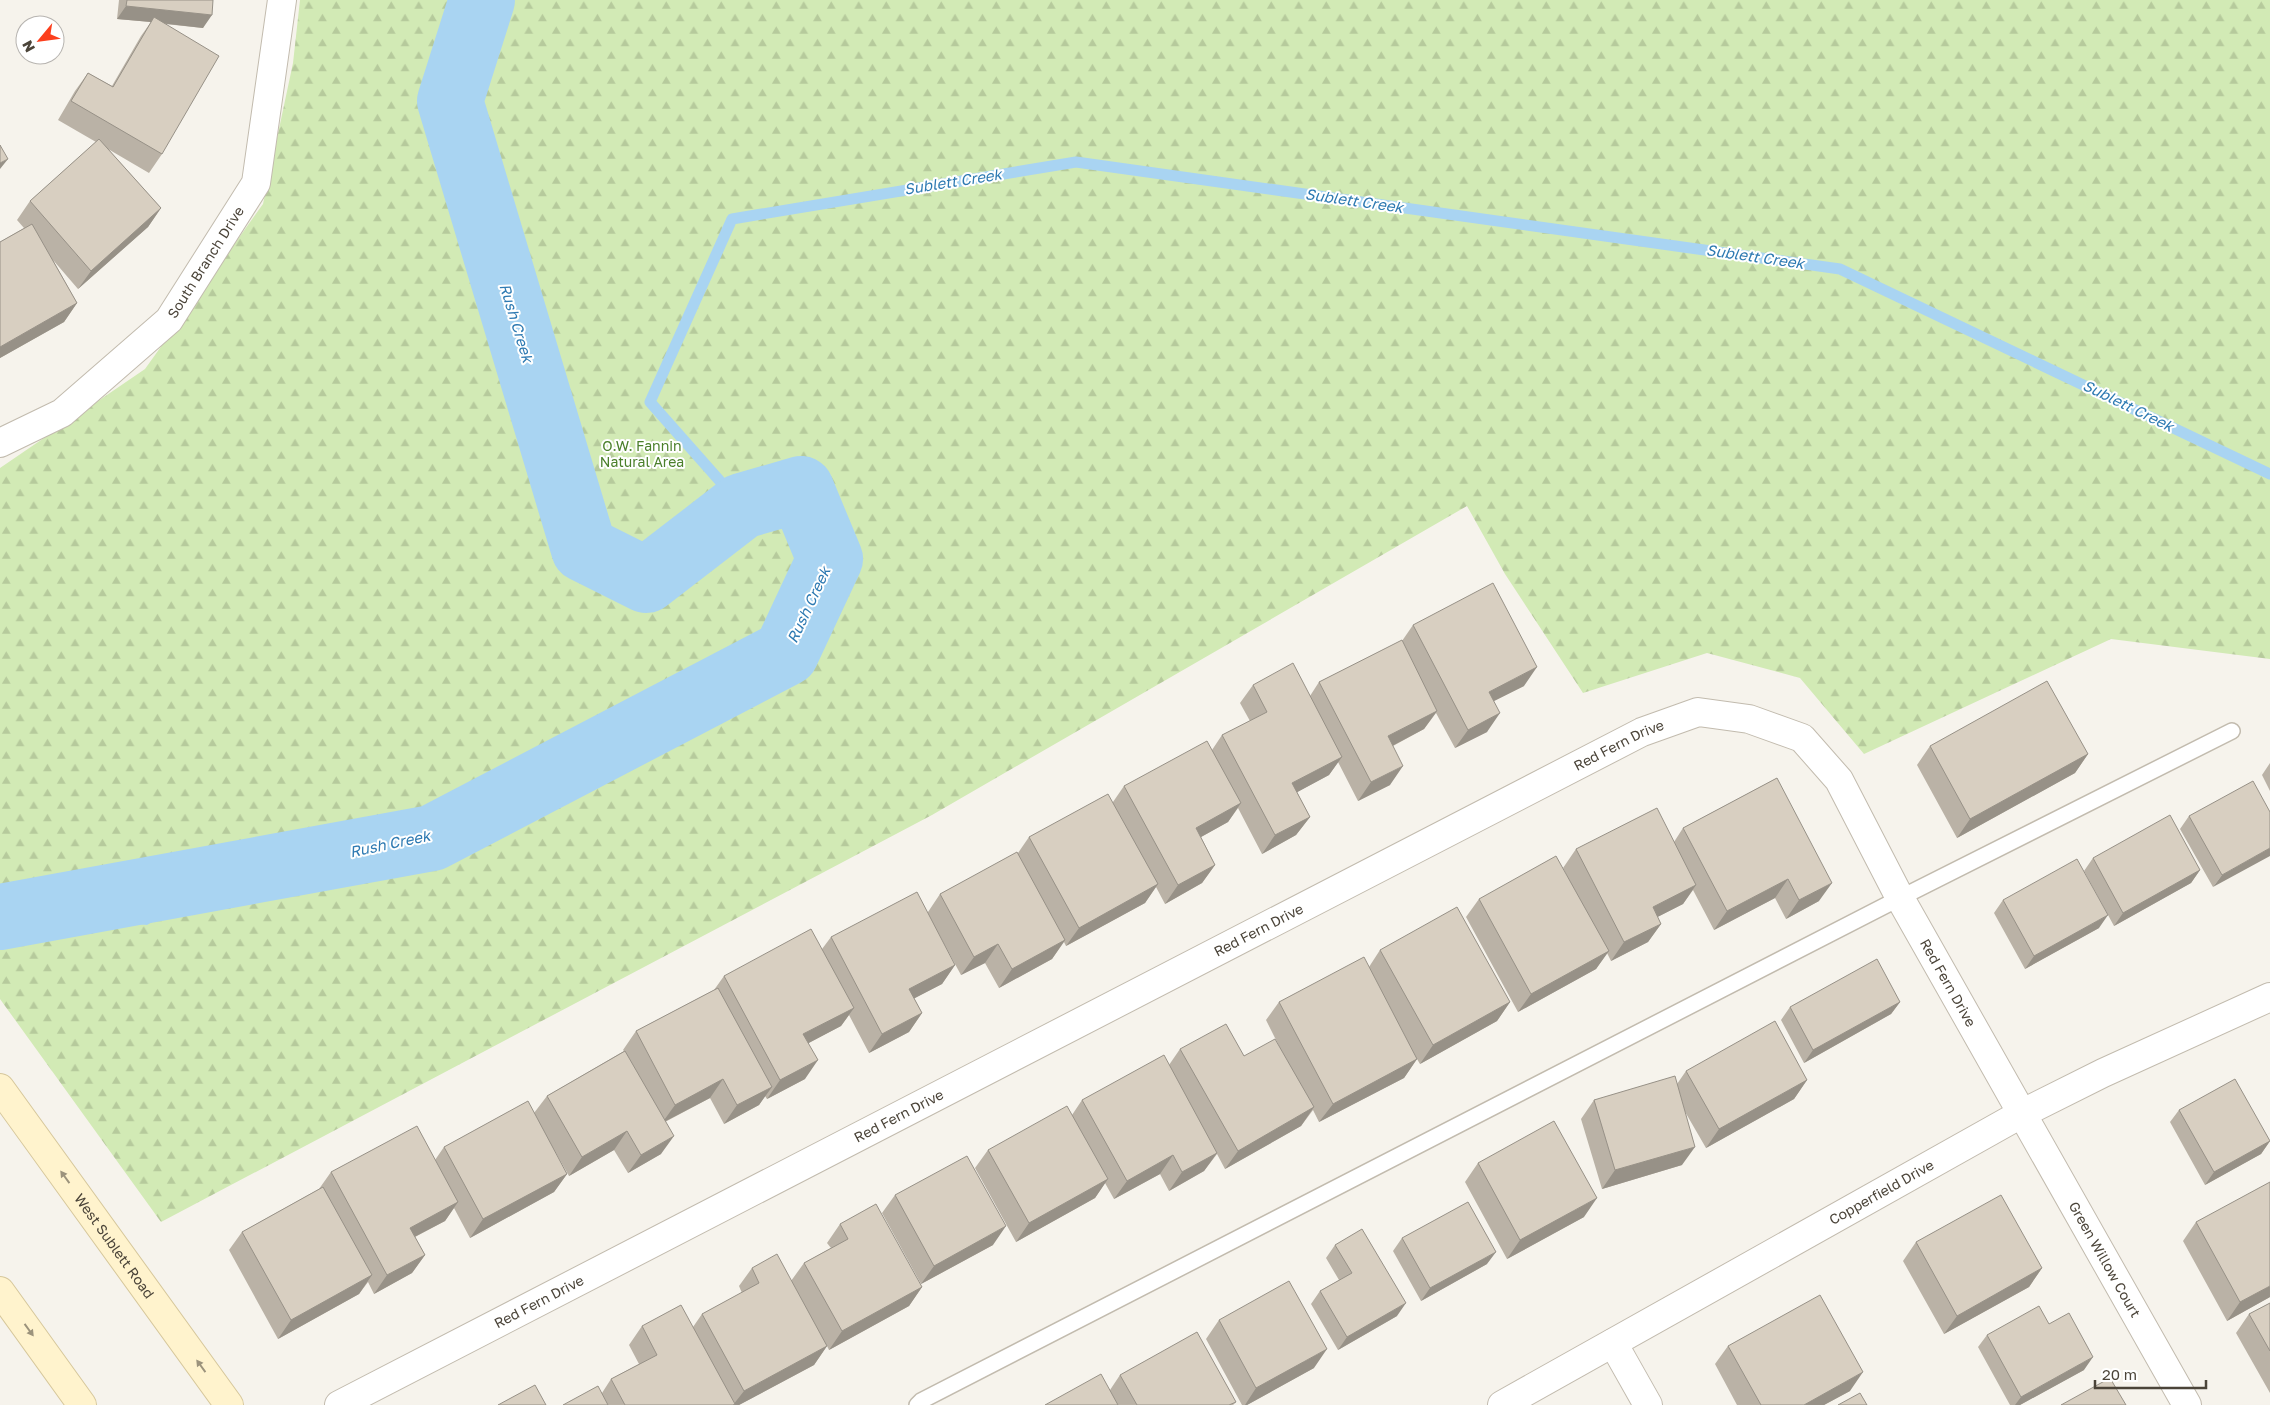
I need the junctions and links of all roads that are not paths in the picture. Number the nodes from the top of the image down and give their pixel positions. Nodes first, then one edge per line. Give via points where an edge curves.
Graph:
1 (282, 0) edge
2 (0, 443) edge
3 (2232, 731) dead end
4 (1900, 898) junction
5 (2270, 997) edge
6 (0, 1088) edge
7 (2021, 1114) junction
8 (0, 1291) edge
9 (1614, 1342) junction
10 (82, 1405) edge
11 (230, 1405) edge
12 (339, 1405) edge
13 (917, 1405) edge
14 (1502, 1405) edge
15 (1648, 1405) edge
16 (2186, 1405) edge

1 - 2 street, South Branch Drive via 256,183 168,320 62,414
3 - 4 lane
4 - 7 street, Red Fern Drive
4 - 12 street, Red Fern Drive via 1839,780 1802,738 1749,719 1698,712 1642,732
4 - 13 lane
5 - 7 street, Copperfield Drive
11 -> 6 main road, West Sublett Road
7 - 9 street, Copperfield Drive
7 - 16 street, Green Willow Court
8 -> 10 main road
9 - 14 street, Copperfield Drive
9 - 15 street

